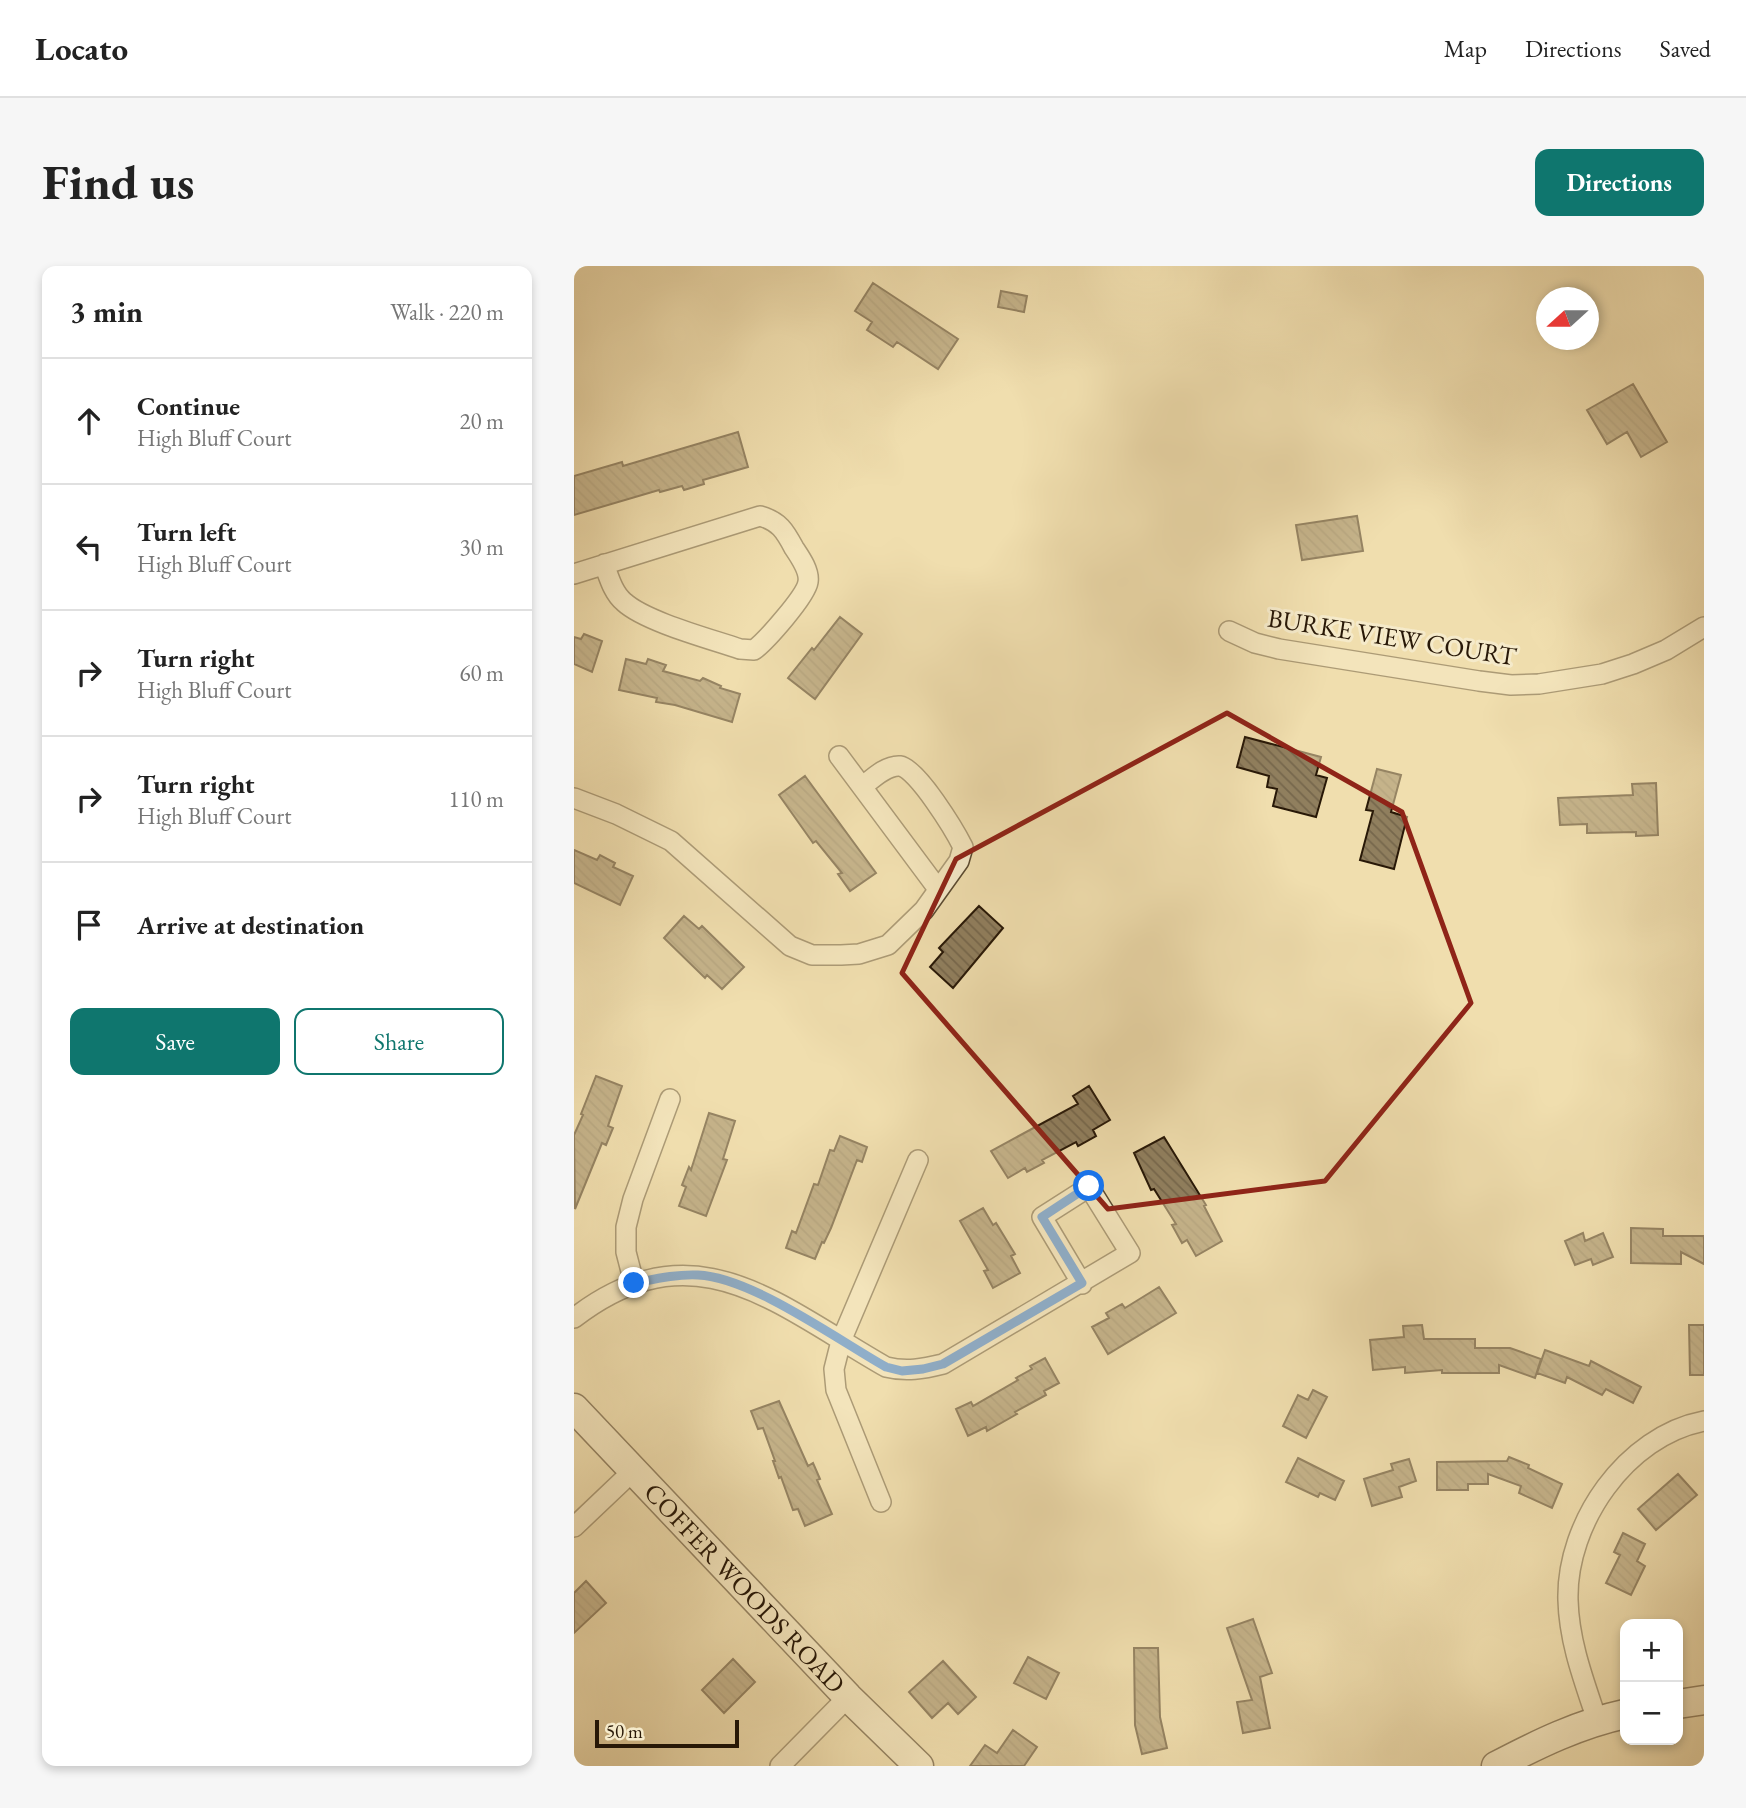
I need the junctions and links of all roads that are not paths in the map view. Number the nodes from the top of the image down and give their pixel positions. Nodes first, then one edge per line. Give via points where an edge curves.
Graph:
1 (604, 564) junction
2 (574, 574) edge
3 (1704, 627) edge
4 (1229, 631) dead end
5 (839, 757) dead end
6 (862, 787) junction
7 (574, 798) edge
8 (938, 889) junction
9 (670, 1099) dead end
10 (918, 1160) dead end
11 (634, 1283) junction
12 (1082, 1283) junction
13 (574, 1318) edge
14 (841, 1342) junction
15 (574, 1408) edge
16 (1704, 1421) edge
17 (634, 1470) junction
18 (881, 1502) dead end
19 (574, 1527) edge
20 (848, 1697) junction
21 (1704, 1700) edge
22 (1683, 1703) edge
23 (1620, 1715) edge
24 (1597, 1720) junction
25 (780, 1766) edge
26 (919, 1766) edge
27 (1496, 1766) edge

1 - 1 street via 760,516 783,528 809,580 764,642 754,650 740,649 642,614 623,601
1 - 2 street
3 - 4 street, BURKE VIEW COURT via 1666,650 1602,674 1511,685 1279,649
5 - 6 street
6 - 8 street
6 - 8 street via 888,768 901,766 914,772 963,847 959,862
7 - 8 street via 671,841 769,930 812,955 859,954 888,945 924,910
9 - 11 street via 626,1227 626,1252
10 - 14 street
11 - 13 street
11 - 14 street via 701,1275 726,1281 765,1295
12 - 12 street via 1130,1253 1089,1186 1042,1217
12 - 14 street via 970,1350 923,1369 886,1367
14 - 18 street via 834,1369 836,1390
15 - 17 street, COFFER WOODS ROAD
16 - 24 street via 1657,1440 1620,1468 1590,1510 1573,1553 1568,1614 1574,1650
17 - 19 street
17 - 20 street, COFFER WOODS ROAD
20 - 25 street
20 - 26 street, COFFER WOODS ROAD
21 - 22 street
23 - 24 street
24 - 27 street

